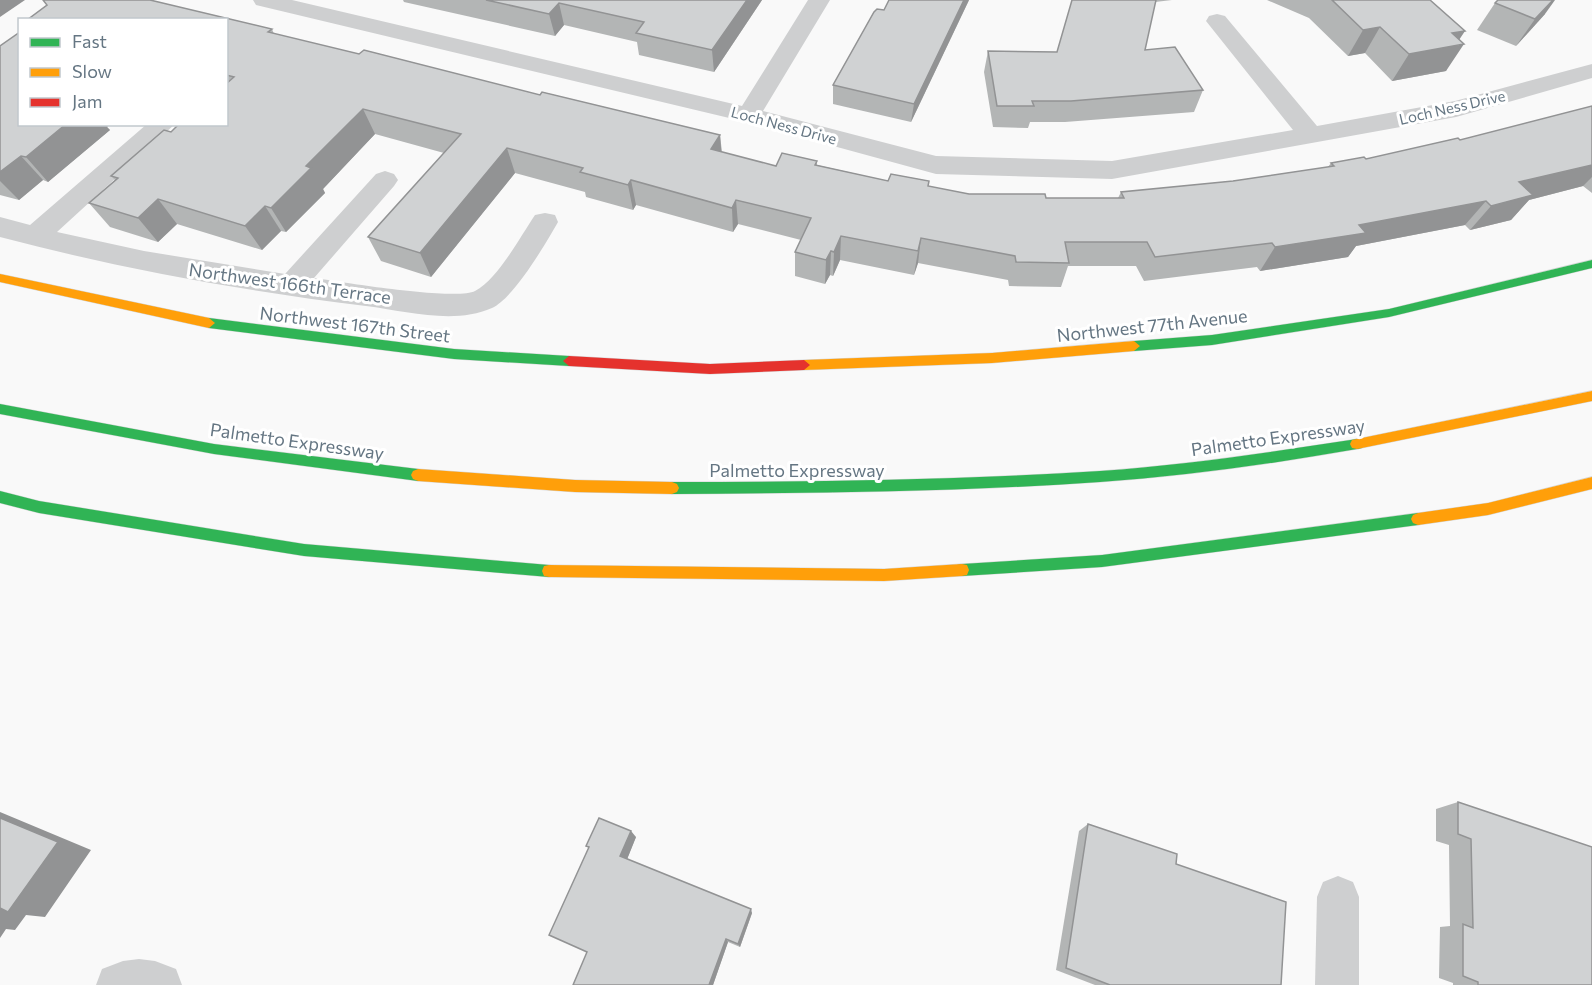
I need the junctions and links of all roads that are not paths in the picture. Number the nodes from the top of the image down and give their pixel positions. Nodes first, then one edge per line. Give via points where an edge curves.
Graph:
1 (264, 0) edge
2 (819, 0) edge
3 (1217, 21) dead end
4 (1592, 71) edge
5 (748, 115) junction
6 (161, 126) edge
7 (1310, 134) junction
8 (385, 180) dead end
9 (545, 222) dead end
10 (0, 227) edge
11 (35, 236) junction
12 (1592, 264) edge
13 (0, 278) edge
14 (292, 285) junction
15 (710, 369) joint
16 (1592, 396) edge
17 (0, 409) edge
18 (1592, 483) edge
19 (0, 497) edge
20 (1338, 897) dead end
21 (118, 985) edge
22 (160, 985) edge
23 (1337, 985) edge

1 - 5 street, Loch Ness Drive
2 - 5 street
3 - 7 street
4 - 7 street, Loch Ness Drive via 1456,109
5 - 7 street, Loch Ness Drive via 936,165 1112,170
6 - 11 street
8 - 14 street
9 - 14 street, Northwest 166th Terrace via 490,297 472,304
10 - 11 street, Northwest 166th Terrace
11 - 14 street, Northwest 166th Terrace via 150,261
12 - 15 main road, Northwest 77th Avenue via 1389,313 1212,340 992,358
13 - 15 main road, Northwest 167th Street via 225,326 454,354
16 - 17 main road, Palmetto Expressway via 1415,435 1203,467 874,489 576,486 330,467
18 - 19 main road via 1488,509 1239,544 1102,561 884,575 569,573 304,550 39,507
20 - 23 street
21 - 22 street via 152,981

